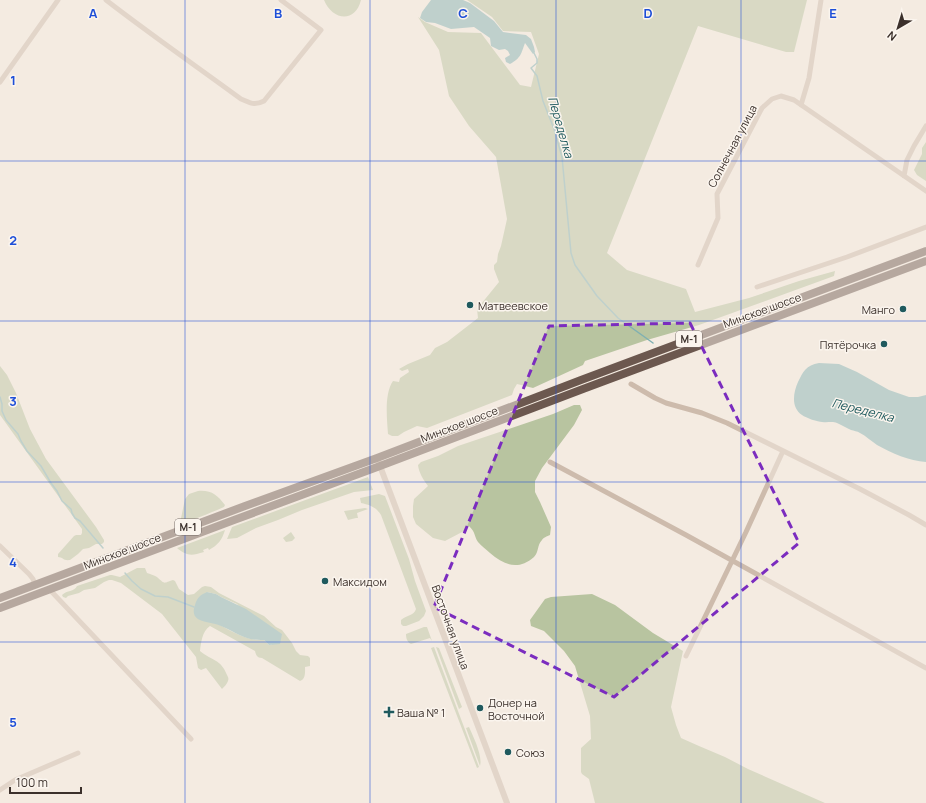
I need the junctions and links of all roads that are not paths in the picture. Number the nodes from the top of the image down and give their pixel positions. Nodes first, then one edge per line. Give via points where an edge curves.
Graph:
1 (58, 0) edge
2 (106, 0) edge
3 (281, 0) edge
4 (820, 0) edge
5 (0, 82) edge
6 (801, 105) junction
7 (926, 126) edge
8 (904, 176) junction
9 (926, 191) edge
10 (926, 227) edge
11 (926, 251) edge
12 (926, 261) edge
13 (698, 265) dead end
14 (757, 287) dead end
15 (631, 384) dead end
16 (783, 450) junction
17 (379, 462) junction
18 (550, 462) dead end
19 (926, 525) edge
20 (0, 546) edge
21 (732, 560) junction
22 (35, 585) junction
23 (50, 590) junction
24 (0, 598) edge
25 (0, 608) edge
26 (686, 656) dead end
27 (926, 668) edge
28 (191, 739) dead end
29 (78, 753) dead end
30 (0, 790) edge
31 (506, 803) edge

1 - 5 street
2 - 3 street via 241,99 258,104 264,101 321,30
4 - 6 street via 808,78
6 - 8 street, Солнечная улица
6 - 13 street, Солнечная улица via 781,96 772,99 762,108 717,194 718,218
7 - 8 street via 914,146
8 - 9 street, Солнечная улица
10 - 14 street
11 - 17 highway, Минское шоссе / М-1 via 581,380
12 - 17 highway, Минское шоссе / М-1
15 - 16 street via 666,403 715,418
16 - 19 street
16 - 21 street
17 - 22 highway, Минское шоссе / М-1 via 245,506
17 - 23 highway, Минское шоссе / М-1
17 - 31 street, Восточная улица
18 - 21 street
20 - 22 street via 33,578
21 - 26 street
21 - 27 street
22 - 24 highway, Минское шоссе / М-1
23 - 25 highway, Минское шоссе / М-1
23 - 28 street
29 - 30 street via 15,780

